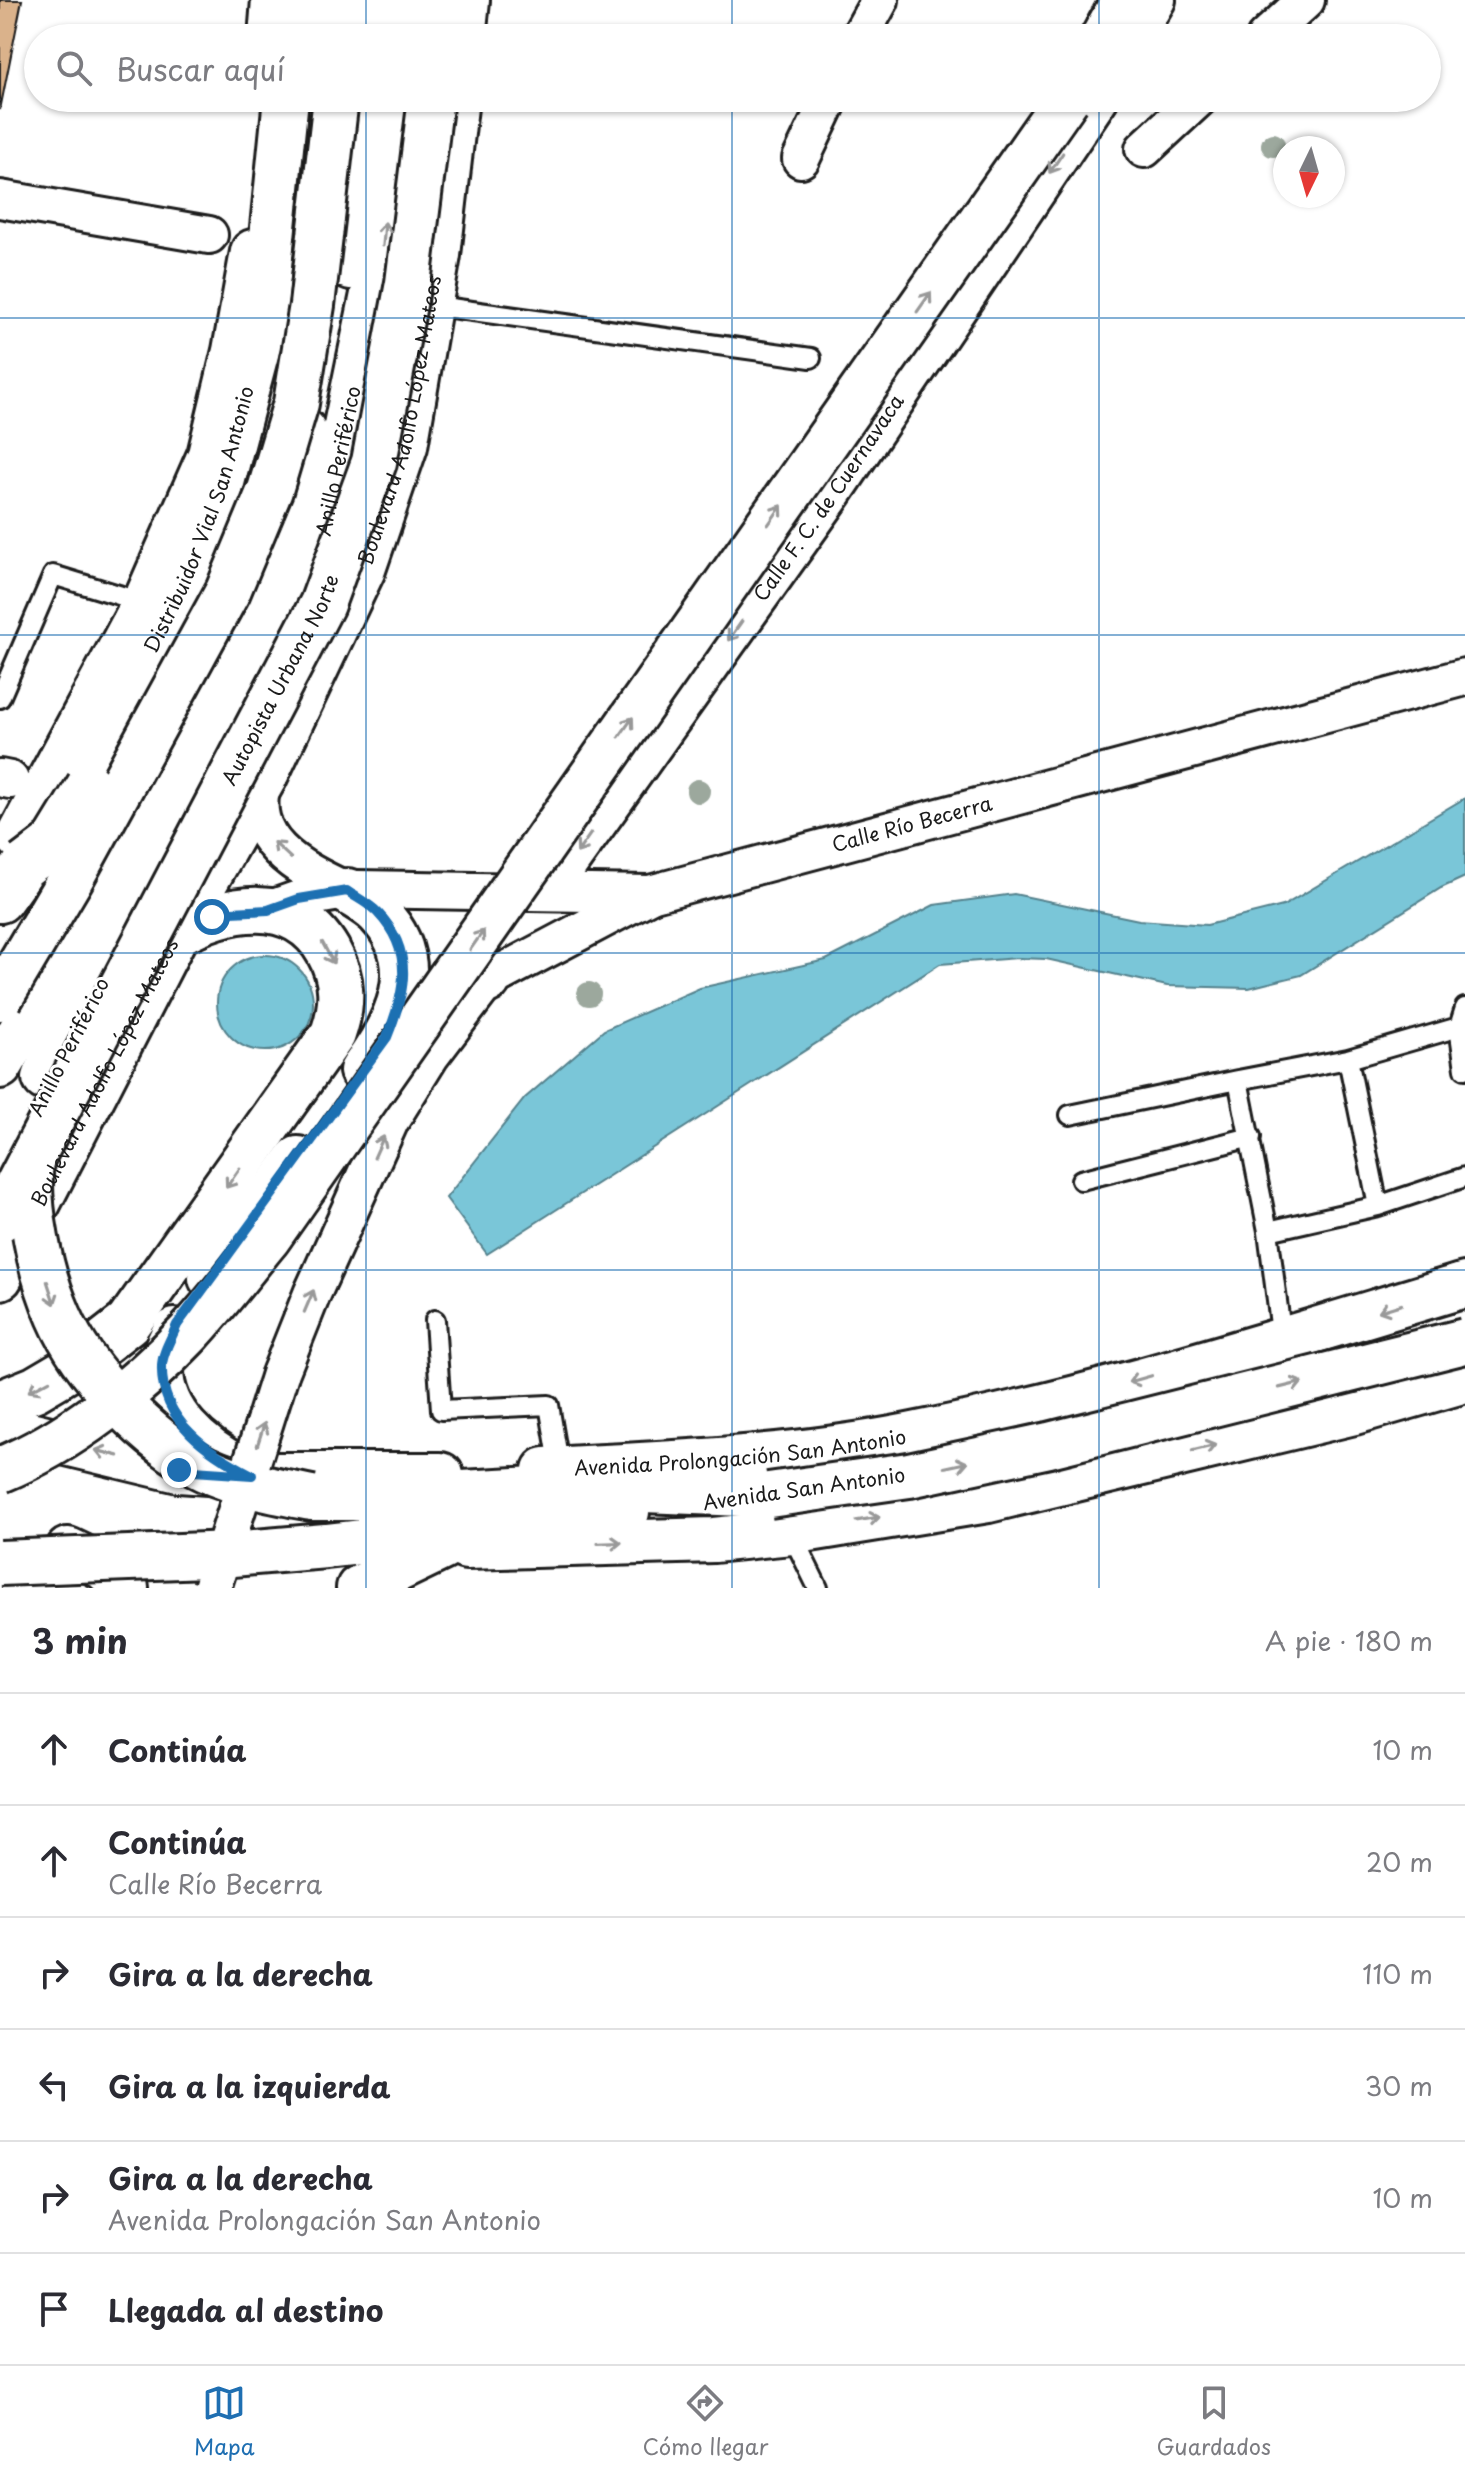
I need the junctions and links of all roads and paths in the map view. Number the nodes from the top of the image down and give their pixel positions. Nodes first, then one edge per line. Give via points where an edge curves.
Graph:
1 (274, 0) edge
2 (301, 0) edge
3 (327, 0) edge
4 (333, 0) edge
5 (349, 0) edge
6 (370, 0) edge
7 (402, 0) edge
8 (439, 0) edge
9 (467, 0) edge
10 (880, 0) edge
11 (1124, 0) edge
12 (1157, 0) edge
13 (1306, 0) edge
14 (272, 24) edge
15 (297, 24) edge
16 (326, 24) edge
17 (329, 24) edge
18 (346, 24) edge
19 (369, 24) edge
20 (400, 24) edge
21 (437, 24) edge
22 (464, 24) edge
23 (867, 24) edge
24 (1111, 24) edge
25 (1143, 24) edge
26 (1280, 24) edge
27 (265, 112) edge
28 (285, 112) edge
29 (318, 112) edge
30 (318, 112) edge
31 (337, 112) edge
32 (362, 112) edge
33 (393, 112) edge
34 (429, 112) edge
35 (454, 112) edge
36 (823, 112) edge
37 (1057, 112) edge
38 (1091, 112) edge
39 (1184, 112) edge
40 (1144, 149) dead end
41 (801, 159) dead end
42 (0, 199) edge
43 (209, 235) dead end
44 (429, 305) junction
45 (811, 358) dead end
46 (299, 420) junction
47 (145, 603) junction
48 (1465, 677) edge
49 (0, 698) edge
50 (116, 759) junction
51 (264, 778) junction
52 (12, 869) edge
53 (347, 891) junction
54 (550, 891) junction
55 (650, 894) junction
56 (0, 900) edge
57 (268, 910) junction
58 (176, 934) junction
59 (110, 967) junction
60 (0, 968) edge
61 (488, 980) junction
62 (0, 998) edge
63 (1465, 1008) edge
64 (1459, 1027) junction
65 (387, 1037) junction
66 (117, 1048) junction
67 (0, 1056) edge
68 (1348, 1059) junction
69 (0, 1066) edge
70 (1465, 1069) edge
71 (1238, 1080) junction
72 (1070, 1115) dead end
73 (1251, 1137) junction
74 (1465, 1177) edge
75 (1081, 1180) dead end
76 (0, 1181) edge
77 (1378, 1206) junction
78 (0, 1219) edge
79 (1268, 1231) junction
80 (0, 1277) edge
81 (1465, 1285) edge
82 (435, 1320) dead end
83 (1282, 1340) junction
84 (1465, 1341) edge
85 (1465, 1380) edge
86 (0, 1403) edge
87 (0, 1427) edge
88 (784, 1453) junction
89 (560, 1469) junction
90 (0, 1470) edge
91 (252, 1475) junction
92 (769, 1495) junction
93 (791, 1532) junction
94 (46, 1546) junction
95 (0, 1547) edge
96 (442, 1548) junction
97 (0, 1563) edge
98 (128, 1573) edge
99 (55, 1588) edge
100 (212, 1588) edge
101 (359, 1588) edge
102 (818, 1588) edge

1 - 14 main road
2 - 15 main road
3 - 16 main road
4 - 17 main road
5 - 18 main road
6 - 19 main road
7 - 20 main road
8 - 21 main road
9 - 22 main road
10 - 23 street
11 - 24 main road
12 - 25 street
13 - 26 street
27 - 47 main road via 254,247 210,455
28 - 52 main road, Distribuidor Vial San Antonio via 263,327 220,490 182,587 136,679
29 - 46 main road
30 - 67 main road via 304,251 274,423 250,505 131,812
31 - 46 main road, bridge
32 - 46 main road via 345,339
59 -> 33 main road, Anillo Periférico via 322,542 383,246
34 - 78 main road, Autopista Urbana Norte, bridge via 408,283 374,462 322,604
35 - 44 main road, Boulevard Adolfo López Mateos
36 - 41 street
90 -> 37 main road, bridge via 108,1407 188,1333 268,1238
38 -> 54 street, Calle F. C. de Cuernavaca via 834,493
39 - 40 street
42 - 43 street
44 - 45 lane
44 - 51 main road, Boulevard Adolfo López Mateos via 405,446 367,555
46 - 50 main road via 231,522
46 - 62 main road, bridge via 296,403 270,490 228,591
46 - 69 main road via 285,526 232,645 150,808
46 -> 92 main road, bridge via 302,533 220,713 98,947 45,1078 30,1168 37,1239 59,1317 98,1377 151,1434 204,1468 256,1488 312,1498 569,1487
47 - 49 lane via 53,575
47 - 52 main road
48 - 55 street, Calle Río Becerra
50 - 52 main road, bridge via 54,843
50 - 60 main road
53 -> 51 street, Calle Río Becerra via 311,874 275,846 259,810
51 - 58 main road, Boulevard Adolfo López Mateos
52 - 56 main road, Distribuidor Vial San Antonio
53 - 54 street, Calle Río Becerra
53 - 57 street, Calle Río Becerra
53 - 65 main road via 377,912 395,936 403,964 404,986
54 - 55 street, Calle Río Becerra
55 - 61 street
57 - 58 main road via 212,917
57 -> 86 main road via 301,920 332,959 342,993 333,1034 128,1323 69,1369
58 - 66 main road, Boulevard Adolfo López Mateos
59 - 66 main road
59 - 76 main road, Anillo Periférico
61 - 65 main road via 414,1015
100 -> 61 street, bridge via 280,1374 390,1121 431,1055
63 - 64 lane
64 - 68 lane
64 - 70 lane
65 - 91 main road via 177,1325 161,1364 167,1399 190,1434 216,1456
66 - 80 main road, Boulevard Adolfo López Mateos
68 - 71 lane
68 - 77 lane
71 - 72 lane
71 - 73 lane
73 - 75 lane
73 - 79 lane
74 - 77 lane
77 - 79 lane
79 - 83 lane
81 -> 83 main road, Avenida Prolongación San Antonio
82 - 89 lane via 441,1410 549,1405
83 -> 88 main road, Avenida Prolongación San Antonio via 1037,1408 906,1437
92 -> 84 main road, Avenida San Antonio, bridge via 909,1475 1049,1445
93 -> 85 main road via 988,1500
91 -> 87 main road, Avenida Prolongación San Antonio via 179,1470
88 - 89 main road, Avenida Prolongación San Antonio
88 - 93 main road via 807,1487 804,1508
89 - 91 main road, Avenida Prolongación San Antonio via 430,1476
92 - 98 main road, Avenida San Antonio, bridge via 232,1554
96 -> 93 main road via 714,1540
93 - 102 lane
94 - 95 main road
94 - 96 main road via 242,1553
94 - 98 main road
95 - 99 main road via 31,1565
96 - 101 main road
97 - 98 main road, bridge

